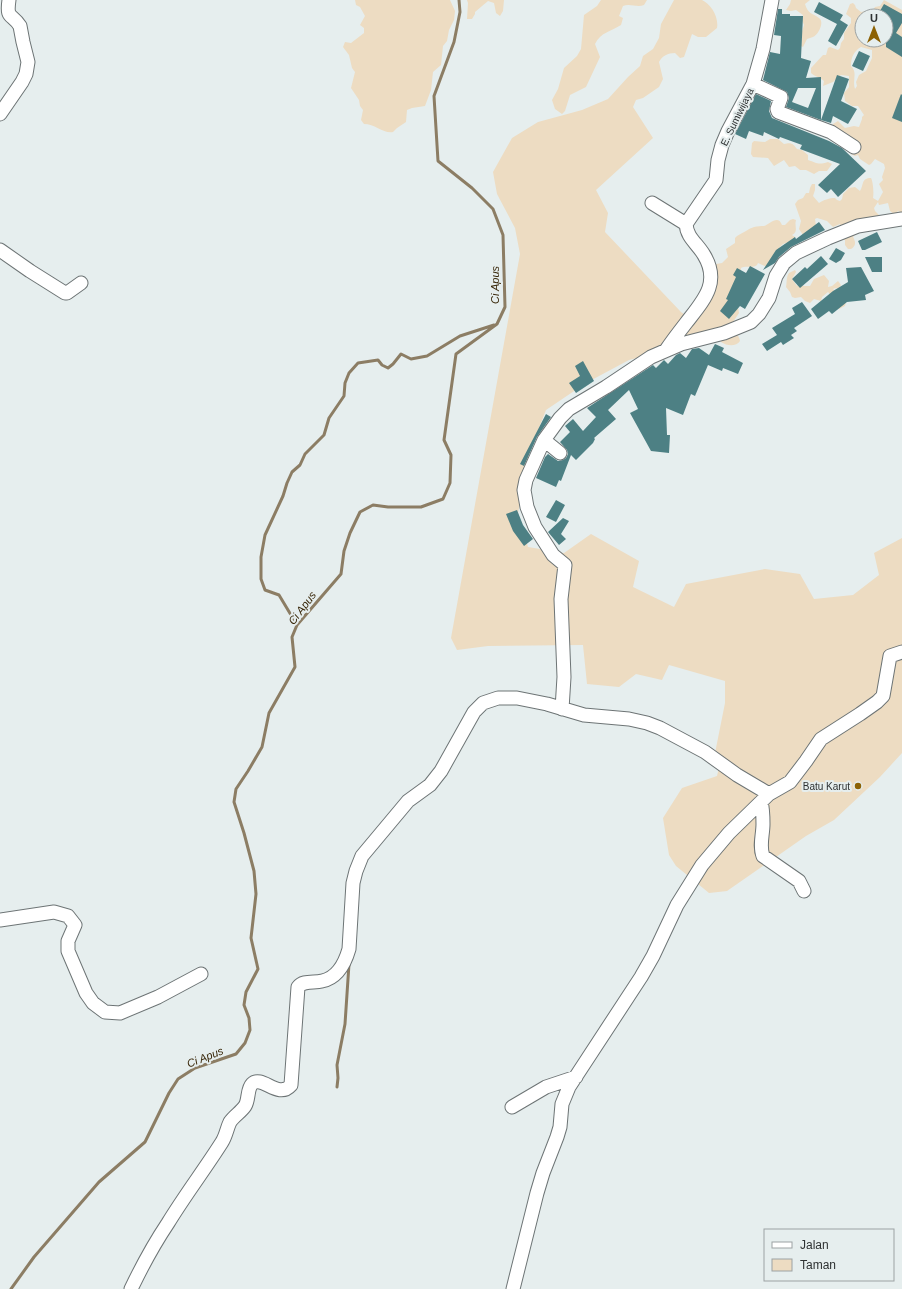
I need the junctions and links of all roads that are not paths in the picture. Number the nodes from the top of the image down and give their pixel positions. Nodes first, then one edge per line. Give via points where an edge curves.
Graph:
1 (9, 0) edge
2 (772, 0) edge
3 (753, 84) junction
4 (0, 114) edge
5 (854, 146) dead end
6 (652, 203) dead end
7 (902, 219) edge
8 (686, 224) junction
9 (0, 250) edge
10 (81, 283) dead end
11 (666, 350) junction
12 (544, 440) junction
13 (560, 453) dead end
14 (896, 654) edge
15 (562, 709) junction
16 (765, 798) junction
17 (804, 891) dead end
18 (0, 920) edge
19 (201, 974) dead end
20 (576, 1077) junction
21 (512, 1107) dead end
22 (131, 1289) edge
23 (513, 1289) edge

1 - 4 street via 8,12 20,26 28,62 22,82
2 - 3 street, E. Sumiwijaya via 763,49
3 - 5 street via 782,98 777,108 778,112 831,132
3 - 8 street, E. Sumiwijaya via 725,138 718,160 716,180
6 - 8 street
7 - 11 street via 858,226 796,253 784,263 768,298 751,322 724,333
8 - 11 street via 689,236 704,254 711,278 705,299
9 - 10 street via 65,293
11 - 12 street via 651,356 569,409
12 - 13 street
12 - 15 street via 526,480 524,495 535,527 553,555 564,565 561,599 564,677
14 - 16 street via 883,696 820,739 790,782
15 - 16 street via 584,715 629,718 660,728 706,752
15 - 22 street via 518,698 498,698 483,703 474,712 430,785 408,801 362,856 353,883 349,949 346,958 339,970 326,980 305,982 298,988 291,1086 283,1090 255,1082 250,1086 247,1102 231,1120 224,1140 169,1221
16 - 17 street via 761,850 763,856 799,881
16 - 20 street via 729,832 702,865 677,905 641,977
18 - 19 street via 54,912 68,916 75,925 68,941 68,951 86,993 93,1004 106,1012 120,1013 158,997
20 - 21 street via 546,1087
20 - 23 street via 564,1100 560,1127 543,1173

